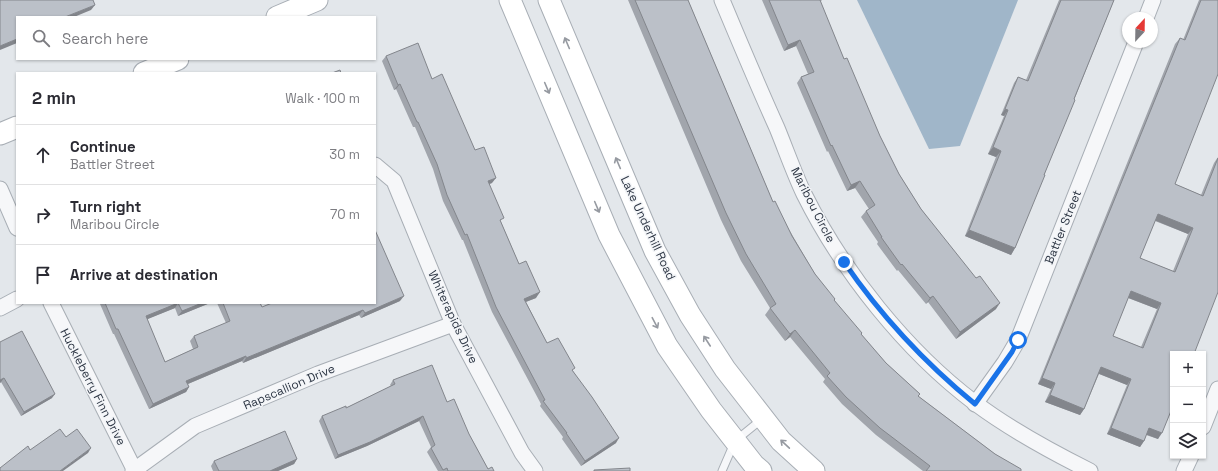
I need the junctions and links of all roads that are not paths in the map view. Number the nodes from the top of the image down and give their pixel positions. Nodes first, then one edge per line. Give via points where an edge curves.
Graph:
1 (317, 0) edge
2 (510, 0) edge
3 (549, 0) edge
4 (722, 0) edge
5 (1153, 0) edge
6 (1148, 12) edge
7 (279, 16) edge
8 (1134, 48) edge
9 (176, 60) edge
10 (146, 72) edge
11 (16, 127) edge
12 (0, 134) edge
13 (376, 165) edge
14 (0, 190) edge
15 (16, 226) edge
16 (16, 300) edge
17 (51, 304) edge
18 (0, 308) edge
19 (453, 324) junction
20 (1218, 389) edge
21 (975, 404) junction
22 (764, 418) junction
23 (1205, 423) edge
24 (735, 441) junction
25 (1190, 459) edge
26 (134, 471) edge
27 (535, 471) edge
28 (722, 471) edge
29 (761, 471) edge
30 (814, 471) edge
31 (1090, 471) edge
32 (1184, 471) edge

1 - 7 street
2 -> 24 street via 609,235 667,346 710,410
22 -> 3 street, Lake Underhill Road via 707,342 655,251
4 - 21 street, Maribou Circle via 804,193 840,256 861,287 900,332 946,380
5 - 6 street
8 - 21 street, Battler Street via 1018,340
9 - 10 street
11 - 12 street
13 - 19 street, Whiterapids Drive via 394,181
14 - 15 street
16 - 18 street
17 - 26 street, Huckleberry Finn Drive
19 - 26 street, Rapscallion Drive via 318,374 195,426
19 - 27 street, Whiterapids Drive via 522,453
20 - 23 street
21 - 31 street, Maribou Circle via 1032,441
22 - 24 lane
30 -> 22 street, Lake Underhill Road via 781,441
24 - 28 lane
24 - 29 street
25 - 32 street

